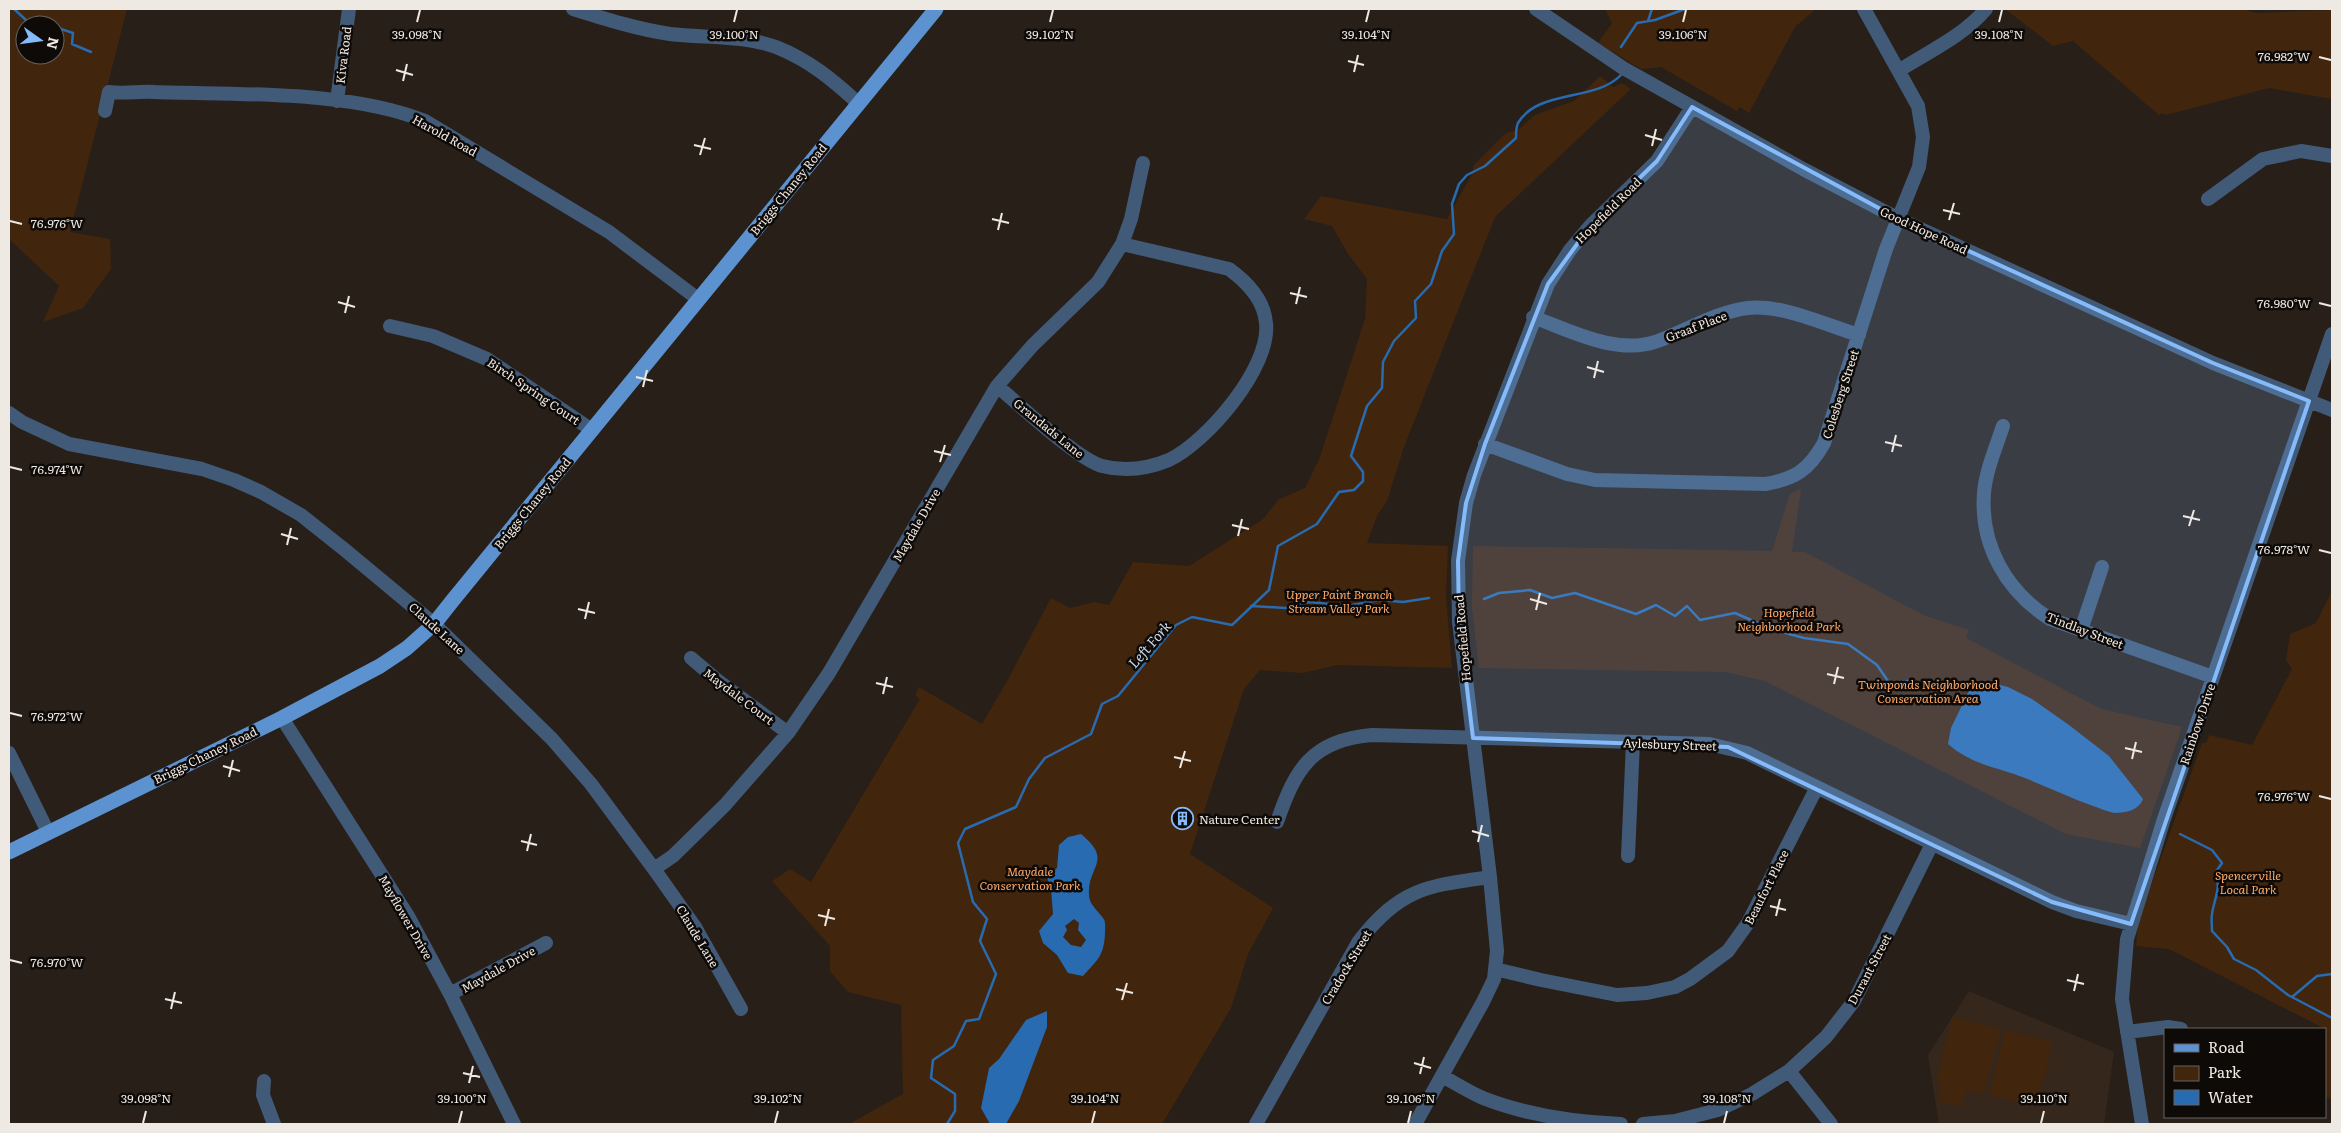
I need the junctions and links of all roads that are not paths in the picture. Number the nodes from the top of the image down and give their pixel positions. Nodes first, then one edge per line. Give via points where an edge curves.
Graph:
1 (349, 9) edge
2 (573, 9) edge
3 (936, 9) edge
4 (1536, 9) edge
5 (1864, 9) edge
6 (1986, 9) edge
7 (1900, 70) junction
8 (337, 101) junction
9 (858, 103) junction
10 (1692, 107) junction
11 (105, 111) dead end
12 (2332, 156) edge
13 (1143, 163) dead end
14 (2208, 199) dead end
15 (1899, 219) junction
16 (1122, 244) junction
17 (698, 298) junction
18 (1534, 317) junction
19 (390, 326) dead end
20 (2332, 334) edge
21 (1859, 335) junction
22 (997, 386) junction
23 (2309, 401) junction
24 (2332, 410) edge
25 (9, 413) edge
26 (2003, 426) dead end
27 (592, 430) junction
28 (1485, 444) junction
29 (2102, 567) dead end
30 (434, 624) junction
31 (2082, 630) junction
32 (691, 658) dead end
33 (2213, 677) junction
34 (282, 718) junction
35 (788, 732) junction
36 (1473, 738) junction
37 (1633, 742) junction
38 (9, 753) edge
39 (1817, 787) junction
40 (1277, 822) dead end
41 (48, 832) junction
42 (1932, 844) junction
43 (9, 852) edge
44 (1628, 856) dead end
45 (654, 868) junction
46 (1490, 877) junction
47 (2131, 924) junction
48 (546, 943) dead end
49 (1494, 969) junction
50 (450, 994) junction
51 (741, 1009) dead end
52 (2175, 1028) edge
53 (2127, 1032) junction
54 (1789, 1071) junction
55 (1442, 1076) junction
56 (264, 1081) dead end
57 (274, 1124) edge
58 (514, 1124) edge
59 (1256, 1124) edge
60 (1415, 1124) edge
61 (1620, 1124) edge
62 (1642, 1124) edge
63 (1831, 1124) edge
64 (2142, 1124) edge

1 - 8 street, Kiva Road
2 - 9 street via 668,33 737,39 775,47 810,63
3 - 9 main road, Briggs Chaney Road
4 - 10 street, Good Hope Road via 1623,68
5 - 7 street, Colesberg Street
6 - 7 street via 1956,36
7 - 15 street, Colesberg Street via 1918,106 1923,137 1919,167
8 - 11 street, Harold Road via 266,95 109,92
8 - 17 street, Harold Road via 402,112 425,121 609,232
9 - 17 main road, Briggs Chaney Road
10 - 15 street, Good Hope Road
10 - 18 street, Hopefield Road via 1657,161 1570,250 1548,284
12 - 14 street via 2301,151 2263,159
13 - 16 street, Maydale Drive
15 - 21 street, Colesberg Street via 1886,249
15 - 23 street, Good Hope Road via 2213,363
16 - 22 street, Maydale Drive via 1098,282 1033,345
16 - 22 street, Grandads Lane via 1229,269 1257,296 1266,324 1264,343 1249,379 1225,413 1201,437 1170,459 1139,470 1119,469 1100,465 1082,456
17 - 27 main road, Briggs Chaney Road
18 - 21 street, Graaf Place via 1600,342 1629,345 1658,341 1716,316 1748,308 1787,312
18 - 28 street, Hopefield Road
19 - 27 street, Birch Spring Court via 433,336 487,359
20 - 23 street, Rainbow Drive
21 - 28 street, Colesberg Street via 1824,443 1814,460 1785,480 1764,484 1595,480 1567,474
22 - 35 street, Maydale Drive via 829,673
23 - 24 street, Good Hope Road
23 - 33 street, Rainbow Drive
25 - 30 street, Claude Lane via 69,444 202,469 261,492 301,515
26 - 31 street, Tindlay Street via 1984,492 1985,522 1992,554 2009,583 2033,608
27 - 30 main road, Briggs Chaney Road
28 - 36 street, Hopefield Road via 1466,503 1458,561 1459,622
29 - 31 street
30 - 34 main road, Briggs Chaney Road via 380,666
30 - 45 street, Claude Lane via 552,739 591,784
31 - 33 street, Tindlay Street
32 - 35 street, Maydale Court
33 - 47 street, Rainbow Drive
34 - 41 main road, Briggs Chaney Road
34 - 50 street, Mayflower Drive via 408,916
35 - 45 street, Maydale Drive via 725,805 673,856
36 - 37 street, Aylesbury Street
36 - 40 street, Aylesbury Street via 1372,735 1338,741 1314,755 1298,771
36 - 46 street, Hopefield Road
37 - 39 street, Aylesbury Street via 1728,747
37 - 44 street
38 - 41 street
39 - 42 street, Aylesbury Street
39 - 49 street, Beaufort Place via 1748,923 1728,951 1690,979 1675,987 1617,995
41 - 43 main road, Briggs Chaney Road
42 - 47 street, Aylesbury Street via 2052,902
42 - 54 street, Durant Street via 1854,1001 1826,1037
45 - 51 street, Claude Lane via 695,927
46 - 49 street, Hopefield Road via 1497,951
46 - 59 street, Cradock Street via 1435,884 1389,907 1376,919 1359,941
47 - 53 street, Rainbow Drive via 2126,938 2122,999
48 - 50 street, Maydale Drive
49 - 55 street, Hopefield Road via 1494,979 1483,1002
50 - 58 street, Mayflower Drive
52 - 53 street
53 - 64 street, Rainbow Drive
54 - 62 street, Durant Street via 1718,1110 1675,1121
54 - 63 street
55 - 60 street, Hopefield Road
55 - 61 street via 1481,1097 1509,1107 1585,1122
56 - 57 street via 263,1095

